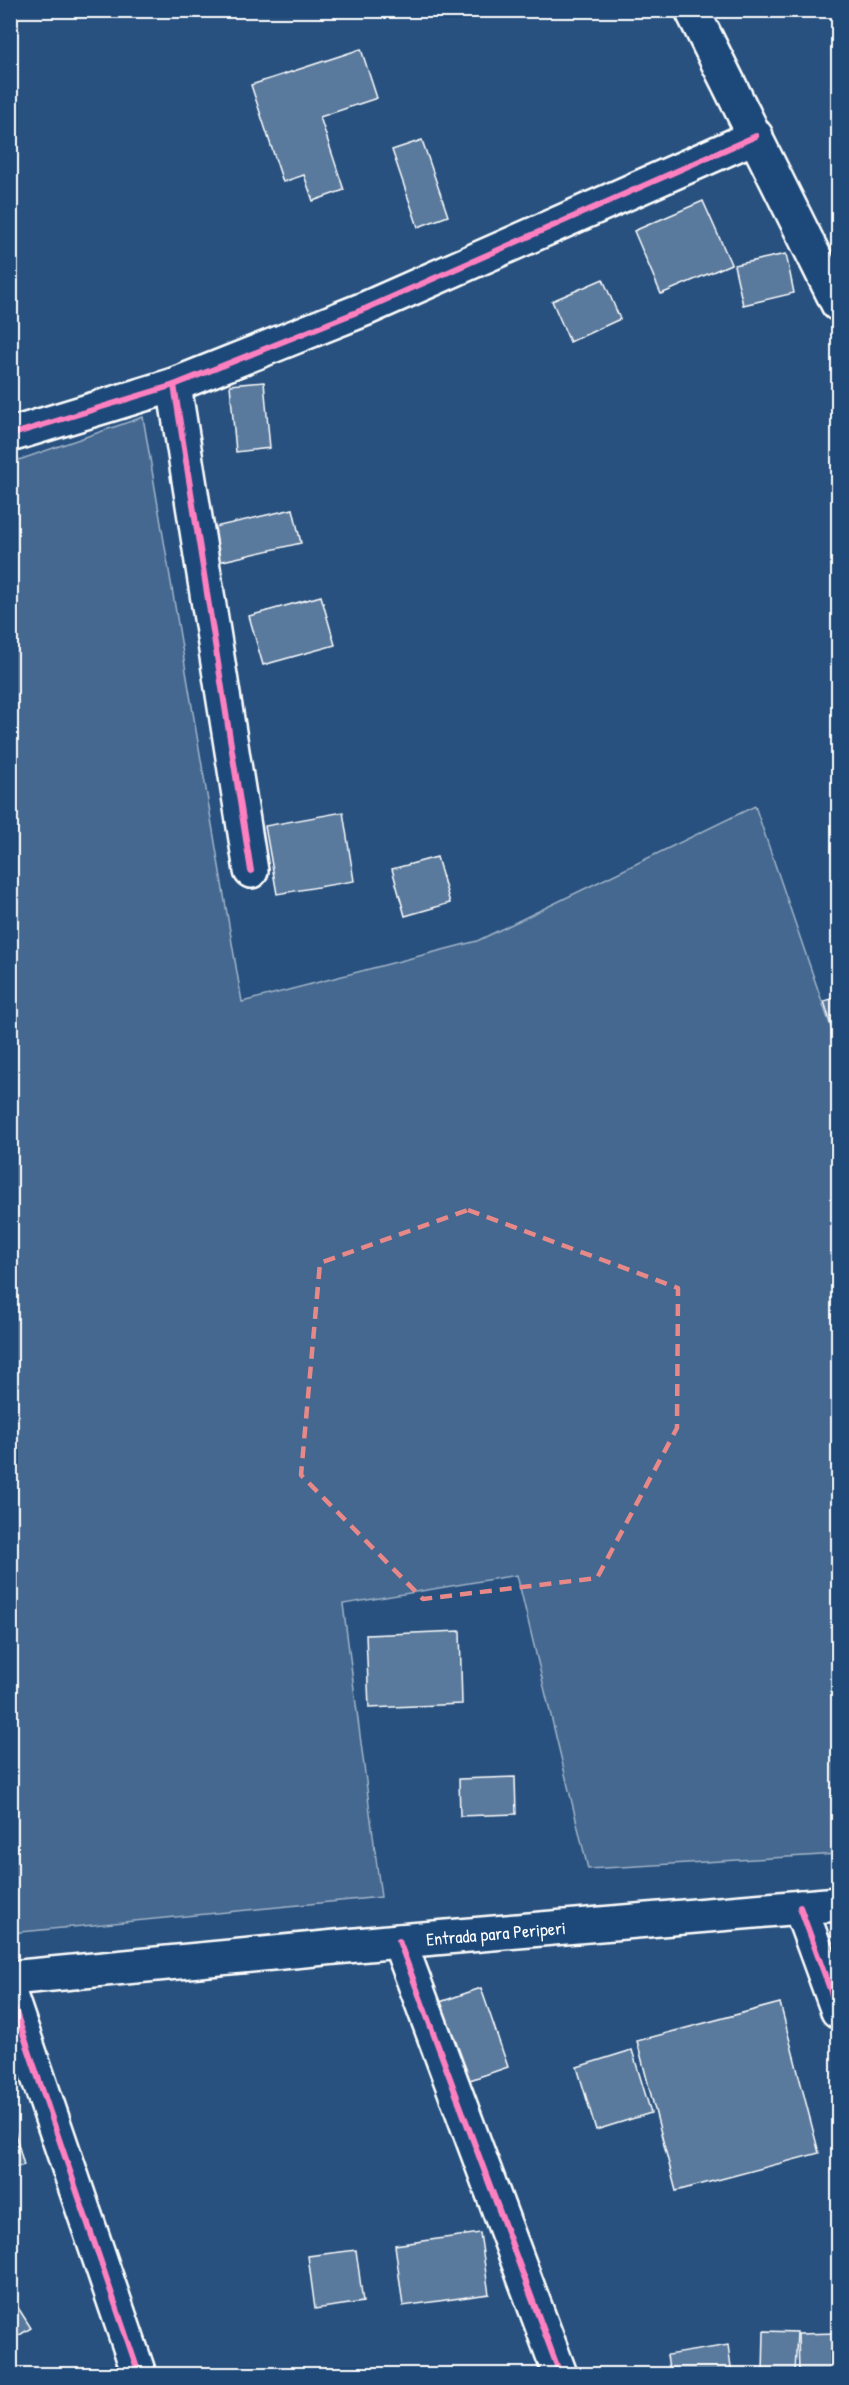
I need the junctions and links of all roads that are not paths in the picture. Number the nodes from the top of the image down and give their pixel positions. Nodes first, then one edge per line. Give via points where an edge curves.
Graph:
1 (692, 10) edge
2 (756, 136) junction
3 (838, 304) edge
4 (174, 385) junction
5 (10, 435) edge
6 (251, 871) dead end
7 (838, 1904) edge
8 (800, 1907) junction
9 (399, 1941) junction
10 (10, 1978) edge
11 (10, 1995) edge
12 (838, 2011) edge
13 (140, 2374) edge
14 (560, 2374) edge

1 - 2 street
2 - 3 street
2 - 4 street via 368,308
4 - 5 street
4 - 6 street
7 - 8 street, Entrada para Periperi
8 - 9 street, Entrada para Periperi
8 - 12 street
9 - 10 street, Entrada para Periperi
9 - 14 street
11 - 13 street

